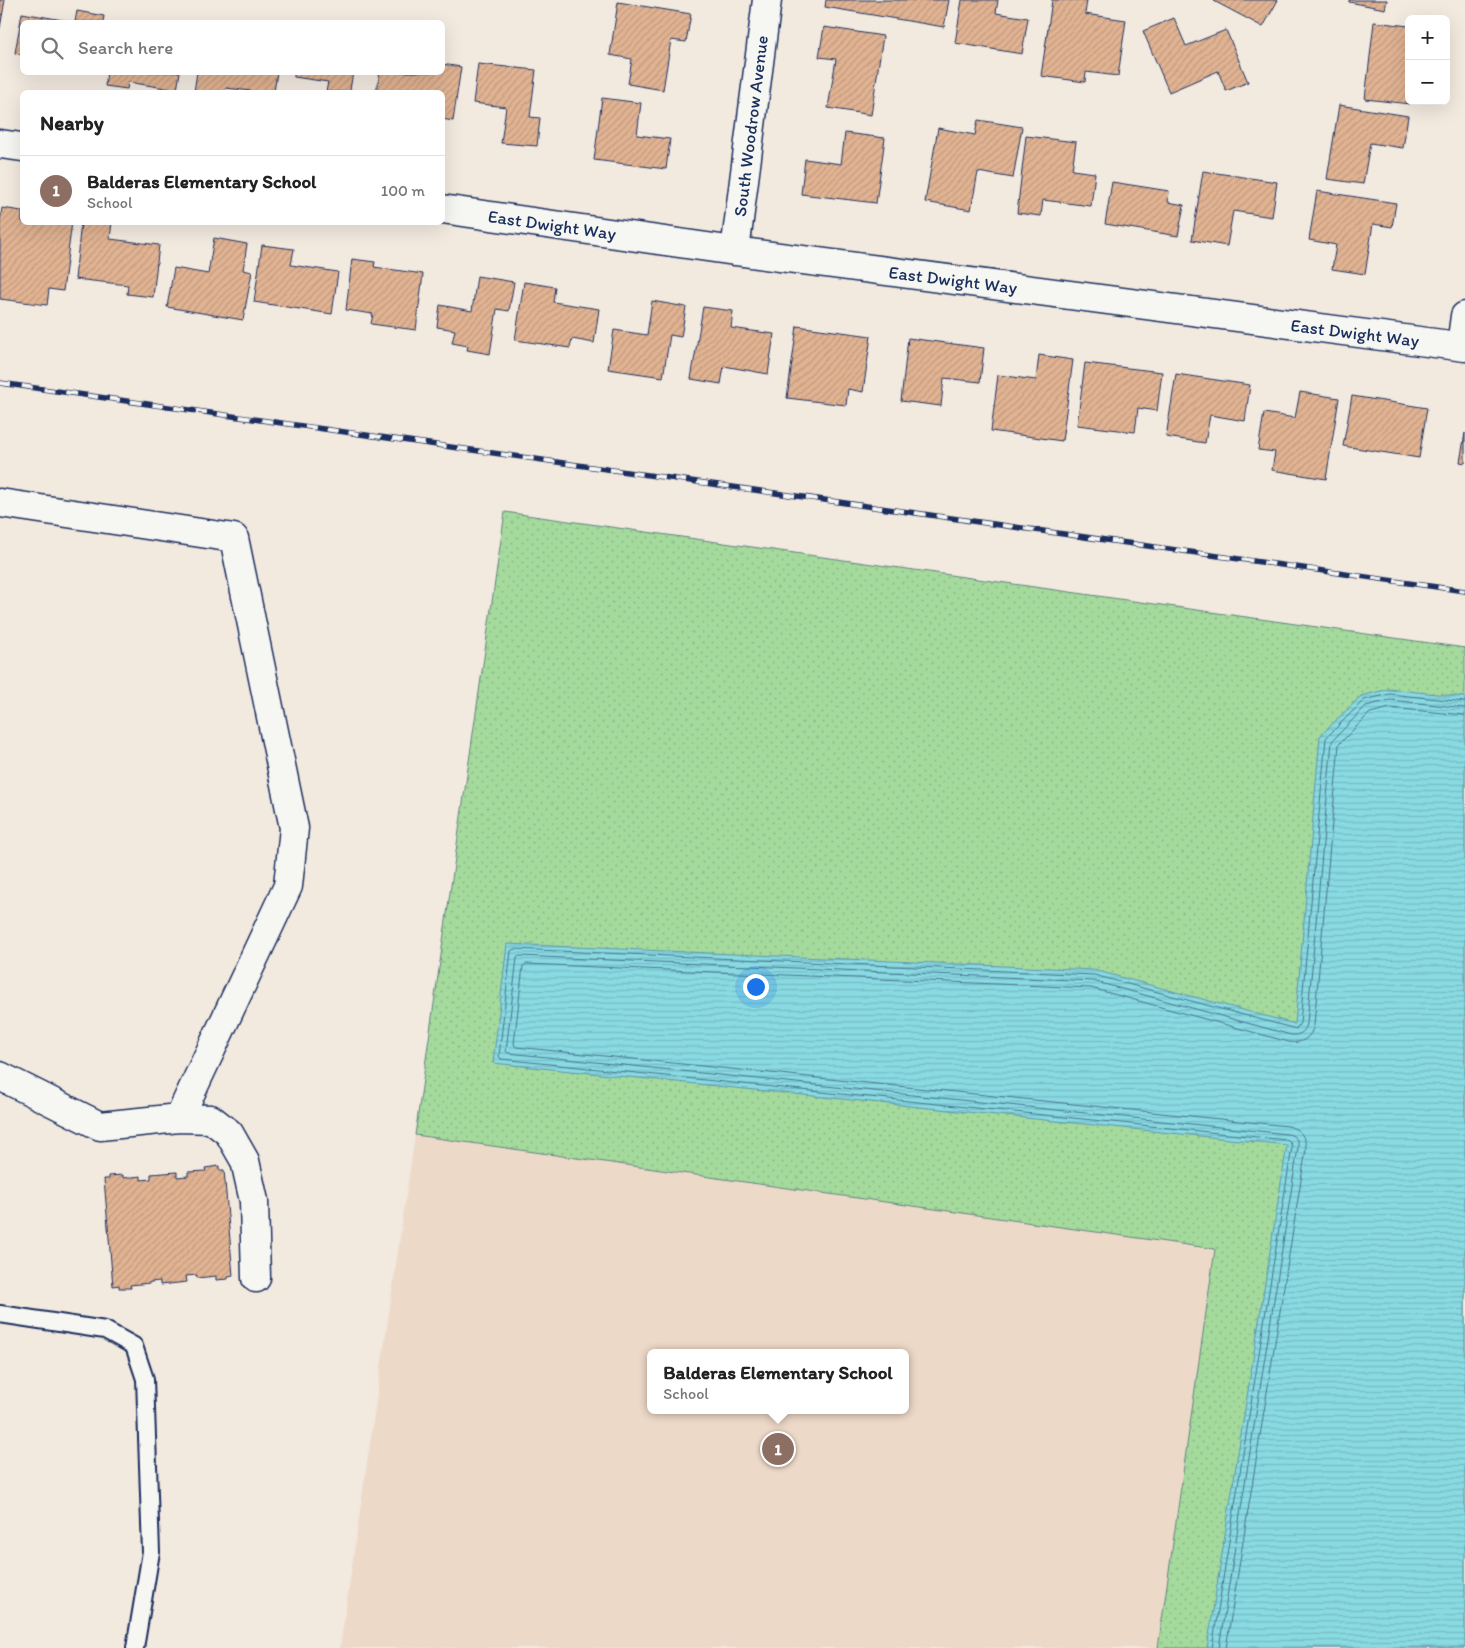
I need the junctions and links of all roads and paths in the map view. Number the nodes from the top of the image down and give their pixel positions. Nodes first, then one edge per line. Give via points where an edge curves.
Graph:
1 (767, 0) edge
2 (0, 144) edge
3 (20, 147) edge
4 (445, 209) edge
5 (734, 252) junction
6 (1465, 316) edge
7 (1463, 347) edge
8 (0, 503) edge
9 (0, 1076) edge
10 (179, 1118) junction
11 (256, 1278) dead end
12 (0, 1314) edge
13 (135, 1648) edge

1 - 5 street, South Woodrow Avenue
2 - 3 street
4 - 5 street, East Dwight Way
5 - 7 street, East Dwight Way
6 - 7 street
8 - 10 street via 234,538 294,828 288,886
9 - 10 street via 100,1126
10 - 11 street via 212,1119 229,1133 245,1161 254,1200
12 - 13 lane via 106,1330 134,1346 144,1379 151,1552

